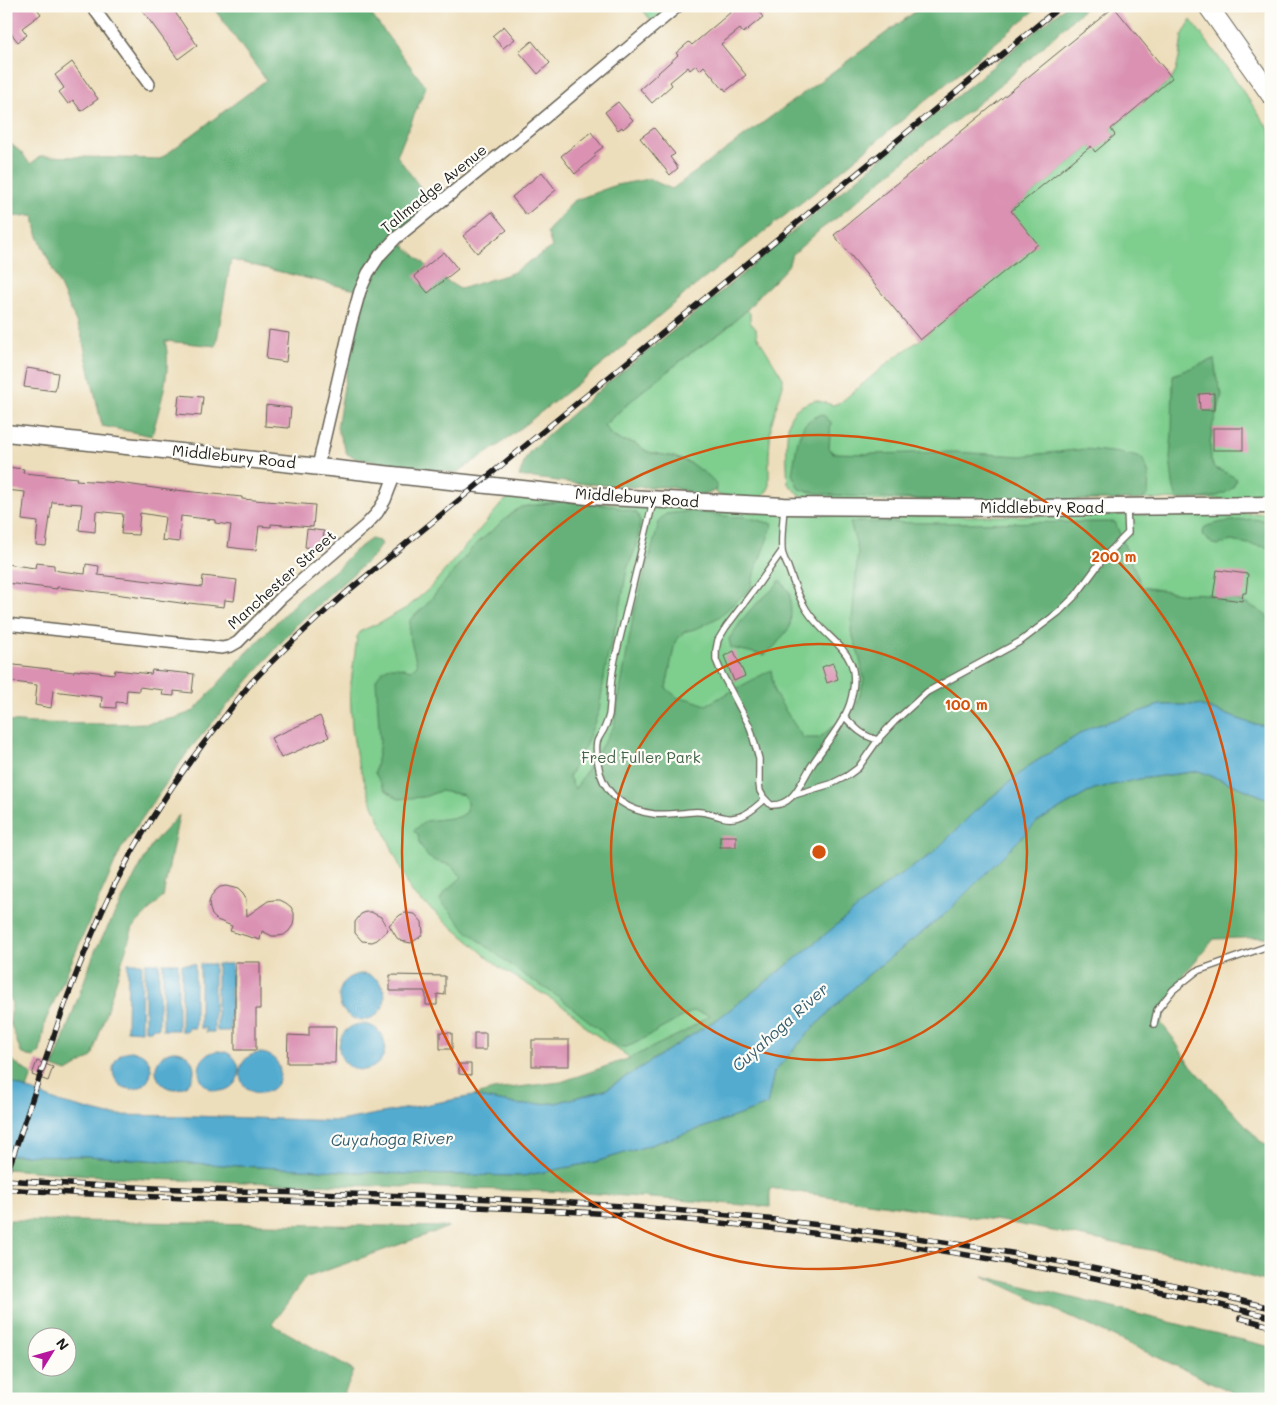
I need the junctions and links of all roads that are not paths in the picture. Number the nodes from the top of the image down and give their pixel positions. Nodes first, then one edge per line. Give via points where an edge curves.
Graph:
1 (92, 6) edge
2 (678, 6) edge
3 (1208, 6) edge
4 (149, 84) dead end
5 (1271, 96) edge
6 (6, 433) edge
7 (318, 466) junction
8 (395, 474) junction
9 (654, 500) junction
10 (1271, 505) edge
11 (784, 506) junction
12 (1127, 507) junction
13 (782, 551) junction
14 (6, 624) edge
15 (844, 716) junction
16 (878, 740) junction
17 (794, 795) junction
18 (765, 799) junction
19 (1271, 945) edge
20 (1154, 1024) dead end

1 - 4 street
2 - 7 street, Tallmadge Avenue via 396,238 380,255 360,291
3 - 5 main road
6 - 7 street, Middlebury Road
7 - 8 street, Middlebury Road
8 - 9 street, Middlebury Road via 588,496
8 - 14 street, Manchester Street via 385,500 365,526 231,646 222,648
9 - 11 street, Middlebury Road
9 - 18 lane via 616,654 609,716 597,742 602,776 607,788 622,803 654,814 701,812 733,819 755,809
10 - 12 street, Middlebury Road
11 - 12 street, Middlebury Road
11 - 13 lane
12 - 16 lane via 1128,533 1059,612 1021,641 928,692
13 - 15 lane via 807,610 850,659 853,686
13 - 18 lane via 726,626 716,650 722,674 750,727 759,759 760,791
15 - 16 lane via 865,735
15 - 17 lane
16 - 17 lane via 858,768 847,776
17 - 18 lane via 776,805
19 - 20 lane via 1197,971 1172,990 1157,1010

